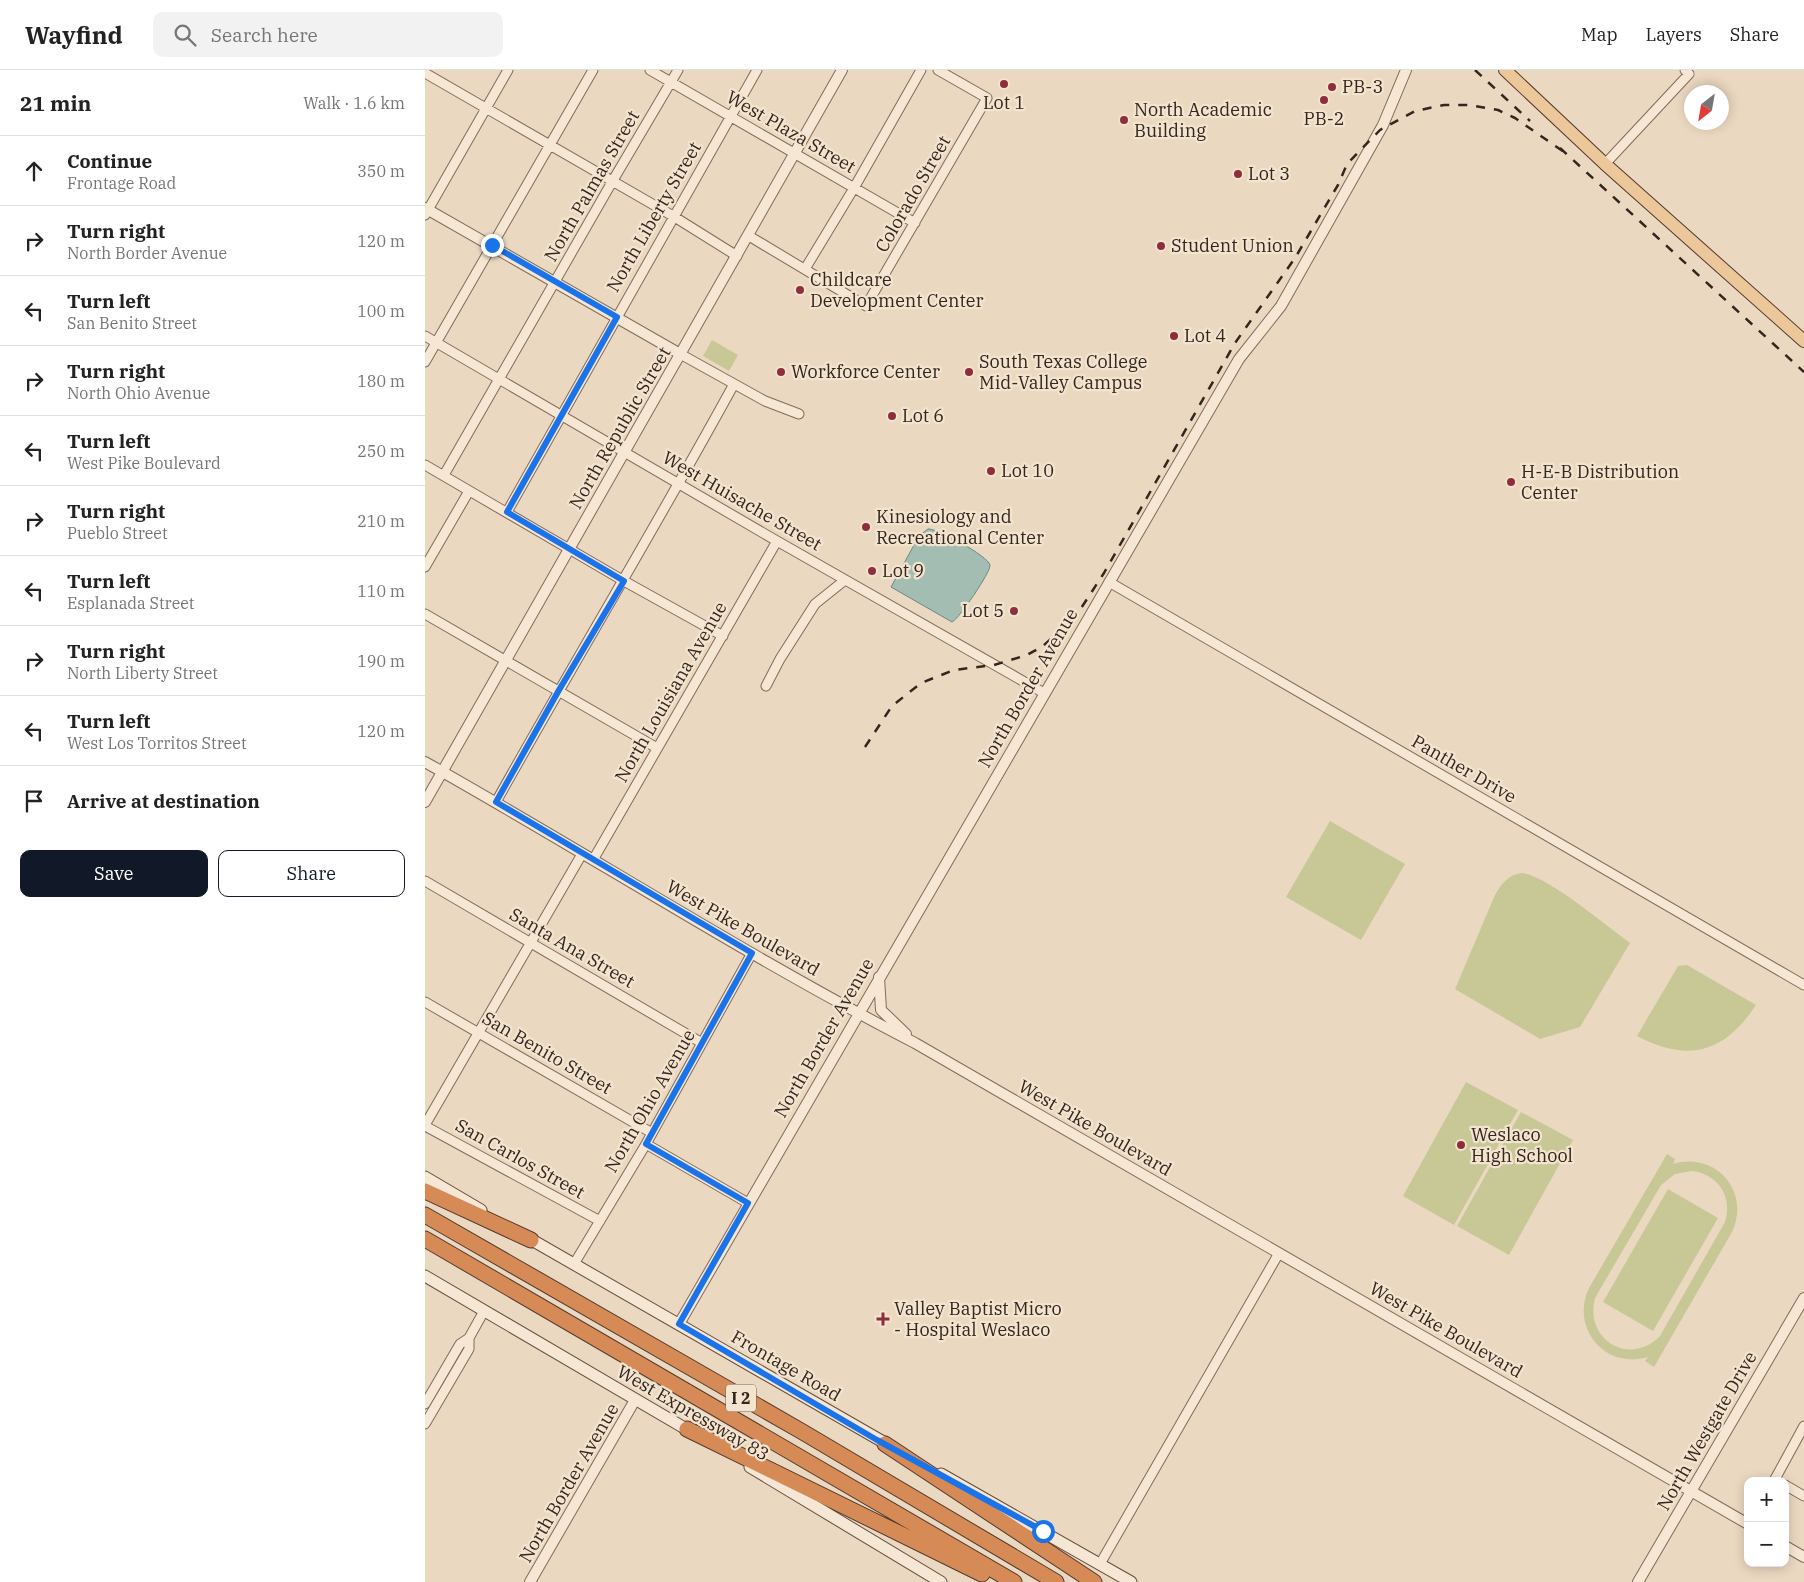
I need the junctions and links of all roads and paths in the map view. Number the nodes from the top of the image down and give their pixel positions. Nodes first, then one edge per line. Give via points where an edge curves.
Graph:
1 (508, 70) edge
2 (593, 70) edge
3 (649, 70) edge
4 (678, 70) edge
5 (757, 70) edge
6 (842, 70) edge
7 (921, 70) edge
8 (938, 70) edge
9 (1406, 70) edge
10 (1505, 70) edge
11 (1687, 72) edge
12 (425, 73) edge
13 (671, 83) junction
14 (486, 108) junction
15 (731, 115) junction
16 (549, 145) junction
17 (794, 152) junction
18 (1605, 164) junction
19 (612, 182) junction
20 (855, 188) junction
21 (426, 211) edge
22 (673, 216) junction
23 (915, 223) junction
24 (749, 236) junction
25 (492, 245) junction
26 (737, 256) junction
27 (805, 269) junction
28 (555, 282) junction
29 (617, 317) junction
30 (425, 336) edge
31 (1804, 341) edge
32 (436, 342) junction
33 (681, 355) junction
34 (425, 362) edge
35 (500, 378) junction
36 (734, 384) junction
37 (563, 414) junction
38 (799, 414) dead end
39 (626, 452) junction
40 (425, 464) edge
41 (444, 475) junction
42 (680, 483) junction
43 (469, 490) junction
44 (507, 512) junction
45 (777, 541) junction
46 (570, 548) junction
47 (425, 567) edge
48 (845, 580) junction
49 (624, 581) junction
50 (1109, 582) junction
51 (425, 614) edge
52 (723, 636) junction
53 (505, 660) junction
54 (766, 686) dead end
55 (559, 690) junction
56 (1044, 693) junction
57 (657, 748) junction
58 (425, 762) edge
59 (442, 772) junction
60 (425, 802) edge
61 (496, 802) junction
62 (582, 854) junction
63 (593, 860) junction
64 (425, 881) edge
65 (530, 943) junction
66 (752, 953) junction
67 (879, 976) junction
68 (1804, 985) edge
69 (425, 1002) edge
70 (859, 1014) junction
71 (479, 1033) junction
72 (702, 1043) junction
73 (915, 1043) junction
74 (425, 1125) edge
75 (652, 1133) junction
76 (646, 1144) junction
77 (425, 1178) edge
78 (425, 1191) edge
79 (748, 1203) junction
80 (425, 1215) edge
81 (600, 1221) junction
82 (425, 1239) edge
83 (531, 1240) junction
84 (1279, 1253) junction
85 (574, 1264) junction
86 (425, 1276) edge
87 (1804, 1298) edge
88 (484, 1311) junction
89 (679, 1324) junction
90 (469, 1338) junction
91 (635, 1400) junction
92 (425, 1404) edge
93 (425, 1424) edge
94 (1804, 1426) edge
95 (687, 1429) junction
96 (885, 1444) junction
97 (1776, 1477) edge
98 (1789, 1487) edge
99 (1691, 1491) junction
100 (1804, 1496) edge
101 (1745, 1522) edge
102 (1789, 1548) edge
103 (1804, 1557) edge
104 (1100, 1564) junction
105 (530, 1582) edge
106 (941, 1582) edge
107 (999, 1582) edge
108 (1014, 1582) edge
109 (1056, 1582) edge
110 (1094, 1582) edge
111 (1131, 1582) edge
112 (1639, 1582) edge

1 - 14 street
2 - 16 street
3 - 13 street, West Plaza Street
4 - 13 street, North Palmas Street
5 - 15 street, North Liberty Street
6 - 17 street, North Republic Street
7 - 20 street
8 - 23 street, Colorado Street via 987,98
9 - 50 street, North Border Avenue via 1383,125 1281,306 1239,359
10 - 18 main road
11 - 18 street
12 - 14 street
13 - 15 street, West Plaza Street
13 - 19 street, North Palmas Street
14 - 16 street
14 - 21 street
15 - 17 street, West Plaza Street
15 - 22 street, North Liberty Street
16 - 19 street
16 - 25 street
17 - 20 street, West Plaza Street
17 - 24 street, North Republic Street
18 - 31 main road
19 - 22 street
19 - 28 street, North Palmas Street
20 - 23 street, West Plaza Street
20 - 27 street
21 - 25 street
22 - 26 street
22 - 29 street, North Liberty Street
23 - 27 street, Colorado Street via 866,306
24 - 26 street, North Republic Street
24 - 27 street
25 - 28 street
25 - 32 street
26 - 33 street, North Republic Street
28 - 29 street
28 - 35 street, North Palmas Street
29 - 33 street
29 - 37 street, North Liberty Street
30 - 32 street, West Huisache Street
32 - 34 street
32 - 35 street, West Huisache Street
33 - 36 street
33 - 39 street, North Republic Street
35 - 37 street, West Huisache Street
35 - 41 street, North Palmas Street
36 - 38 street
36 - 42 street
37 - 39 street, West Huisache Street
37 - 44 street, North Liberty Street
39 - 42 street, West Huisache Street
39 - 46 street, North Republic Street
40 - 41 street
41 - 43 street
42 - 45 street, West Huisache Street
42 - 49 street
43 - 44 street
43 - 47 street
44 - 46 street
45 - 48 street, West Huisache Street
45 - 52 street, North Louisiana Avenue
46 - 49 street
46 - 53 street, North Republic Street
48 - 54 street via 815,604
48 - 56 street, West Huisache Street
49 - 52 street
49 - 55 street
50 - 56 street, North Border Avenue
50 - 68 street, Panther Drive
51 - 53 street
52 - 57 street, North Louisiana Avenue
53 - 55 street
53 - 59 street, North Republic Street
55 - 57 street
55 - 61 street
56 - 67 street, North Border Avenue
57 - 63 street, North Louisiana Avenue
58 - 59 street, West Pike Boulevard
59 - 60 street, North Republic Street
59 - 61 street, West Pike Boulevard
61 - 62 street, West Pike Boulevard
62 - 63 street, West Pike Boulevard
62 - 65 street
63 - 66 street, West Pike Boulevard
64 - 65 street, Santa Ana Street
65 - 71 street
65 - 72 street, Santa Ana Street
66 - 70 street, West Pike Boulevard
66 - 72 street, North Ohio Avenue
67 - 70 street, North Border Avenue
67 - 73 street via 881,1010
69 - 71 street, San Benito Street
70 - 73 street, West Pike Boulevard
70 - 79 street, North Border Avenue
71 - 74 street
71 - 75 street, San Benito Street
72 - 75 street, North Ohio Avenue
73 - 84 street, West Pike Boulevard
74 - 81 street, San Carlos Street
75 - 76 street, North Ohio Avenue
76 - 79 street
76 - 81 street, North Ohio Avenue
77 - 83 main road, Frontage Road
78 - 83 highway
79 - 89 street, North Border Avenue
80 - 109 highway, I 2 via 654,1345
81 - 85 street, North Ohio Avenue
82 - 108 highway, I 2
83 - 85 main road, Frontage Road
84 - 99 street, West Pike Boulevard
84 - 104 street
85 - 89 main road, Frontage Road
86 - 88 main road, West Expressway 83
87 - 99 street, North Westgate Drive
88 - 90 street
88 - 91 main road, West Expressway 83
89 - 96 main road, Frontage Road
90 - 92 street via 460,1344
90 - 93 street via 469,1349
91 - 95 main road, West Expressway 83
91 - 105 street, North Border Avenue
94 - 97 street
95 - 106 main road, West Expressway 83
95 - 107 highway
96 - 104 main road, Frontage Road
96 - 110 highway
98 - 100 street
99 - 101 street, West Pike Boulevard
99 - 112 street, North Westgate Drive
102 - 103 street
104 - 111 main road, Frontage Road

